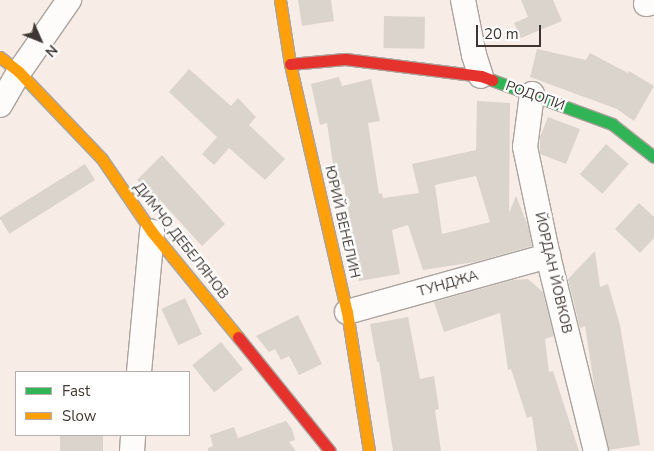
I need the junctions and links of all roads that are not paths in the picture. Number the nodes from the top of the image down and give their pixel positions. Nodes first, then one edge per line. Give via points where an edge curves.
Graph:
1 (69, 0) edge
2 (280, 0) edge
3 (463, 0) edge
4 (0, 57) edge
5 (290, 64) junction
6 (19, 72) junction
7 (481, 76) junction
8 (532, 94) junction
9 (0, 105) edge
10 (654, 157) edge
11 (152, 232) junction
12 (548, 256) junction
13 (347, 312) junction
14 (139, 371) edge
15 (134, 436) edge
16 (132, 451) edge
17 (330, 451) edge
18 (369, 451) edge
19 (596, 451) edge

1 - 6 street
2 - 5 street, ЮРИЙ ВЕНЕЛИН
3 - 7 street
4 - 6 street, ДИМЧО ДЕБЕЛЯНОВ
5 - 7 street, РОДОПИ via 345,59
5 - 13 street, ЮРИЙ ВЕНЕЛИН
6 - 9 street
6 - 11 street, ДИМЧО ДЕБЕЛЯНОВ via 102,159
7 - 8 street, РОДОПИ
8 - 10 street, РОДОПИ via 612,124
8 - 12 street, ЙОРДАН ЙОВКОВ via 525,147
11 - 14 street
11 - 17 street, ДИМЧО ДЕБЕЛЯНОВ
12 - 13 street, ТУНДЖА
12 - 19 street, ЙОРДАН ЙОВКОВ
13 - 18 street, ЮРИЙ ВЕНЕЛИН
15 - 16 street

